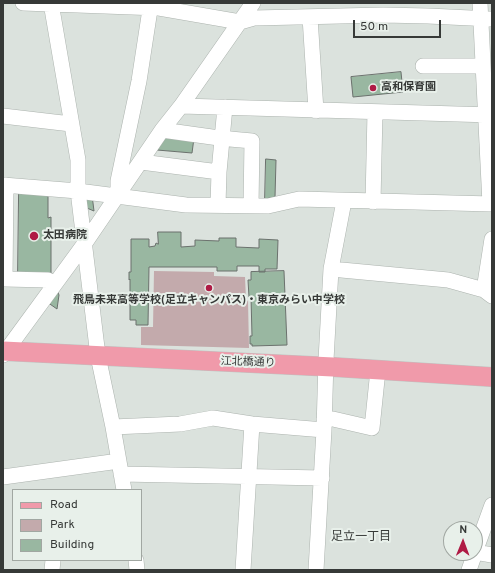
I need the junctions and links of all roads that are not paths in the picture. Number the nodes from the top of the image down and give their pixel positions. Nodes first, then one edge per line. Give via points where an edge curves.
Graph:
1 (23, 3) edge
2 (253, 3) edge
3 (480, 3) edge
4 (51, 4) edge
5 (102, 4) edge
6 (151, 5) edge
7 (383, 9) edge
8 (310, 17) junction
9 (486, 19) edge
10 (240, 22) junction
11 (423, 66) dead end
12 (486, 70) edge
13 (181, 106) junction
14 (225, 107) junction
15 (316, 110) junction
16 (375, 112) junction
17 (488, 115) edge
18 (3, 116) edge
19 (71, 124) junction
20 (162, 130) junction
21 (222, 138) junction
22 (141, 162) junction
23 (219, 172) junction
24 (4, 185) edge
25 (78, 191) junction
26 (118, 195) junction
27 (344, 201) junction
28 (373, 202) junction
29 (491, 204) edge
30 (218, 205) junction
31 (251, 206) junction
32 (492, 239) edge
33 (85, 243) junction
34 (331, 268) junction
35 (55, 284) junction
36 (488, 293) edge
37 (4, 352) edge
38 (98, 356) junction
39 (326, 367) junction
40 (378, 370) junction
41 (492, 377) edge
42 (252, 424) junction
43 (324, 424) junction
44 (113, 426) junction
45 (120, 468) junction
46 (250, 476) junction
47 (3, 477) edge
48 (322, 478) junction
49 (124, 489) edge
50 (492, 505) edge
51 (483, 530) edge
52 (243, 570) edge
53 (316, 570) edge

1 - 4 street
2 - 10 street
3 - 9 street
4 - 5 street
4 - 19 street
5 - 6 street
6 - 10 street
6 - 26 street via 139,81 118,180
7 - 8 street
7 - 9 street via 428,16
8 - 10 street via 254,18
8 - 15 street
9 - 12 street
10 - 13 street
11 - 12 street
12 - 17 street
13 - 14 street
13 - 20 street
14 - 15 street
14 - 21 street
15 - 16 street
16 - 17 street
16 - 28 street
17 - 29 street
18 - 19 street
19 - 25 street via 78,160
20 - 21 street
20 - 22 street
21 - 23 street
21 - 31 street via 252,141
22 - 23 street
22 - 26 street
23 - 30 street
24 - 25 street
24 - 35 street via 5,279 48,280
25 - 26 street
25 - 33 street
26 - 30 street via 186,205
26 - 33 street
27 - 28 street
27 - 31 street via 299,199 268,206
27 - 34 street
28 - 29 street
30 - 31 street
32 - 36 street
33 - 35 street
33 - 38 street
34 - 36 street via 448,280
34 - 39 street
35 - 37 street
37 - 38 main road, 江北橋通り
38 - 39 main road, 江北橋通り
38 - 44 street
39 - 40 main road, 江北橋通り
39 - 43 street
40 - 41 main road, 江北橋通り
40 - 43 street via 372,428 333,419
42 - 43 street
42 - 44 street via 213,418 180,424
42 - 46 street
43 - 48 street
44 - 45 street
45 - 46 street
45 - 47 street
45 - 49 street
46 - 48 street
46 - 52 street
48 - 53 street
50 - 51 street

